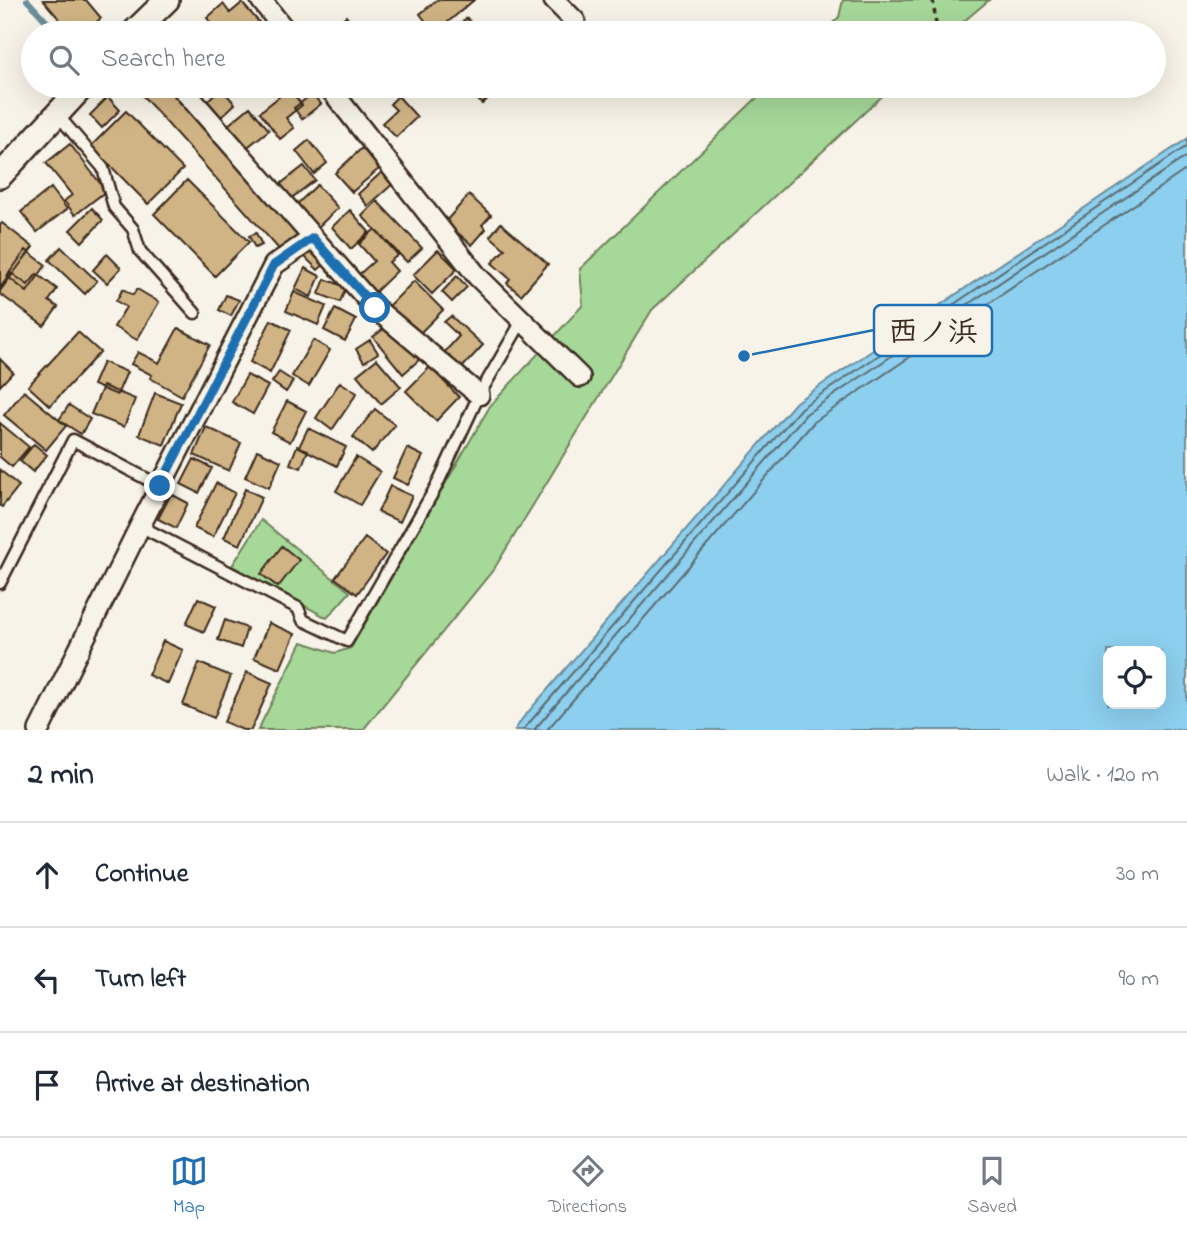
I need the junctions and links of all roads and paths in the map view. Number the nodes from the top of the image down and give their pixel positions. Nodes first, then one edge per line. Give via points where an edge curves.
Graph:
1 (167, 0) edge
2 (261, 0) edge
3 (554, 0) edge
4 (933, 0) edge
5 (146, 21) edge
6 (278, 21) edge
7 (575, 21) dead end
8 (936, 21) edge
9 (71, 98) edge
10 (190, 98) edge
11 (337, 98) edge
12 (56, 113) junction
13 (0, 176) edge
14 (313, 238) junction
15 (195, 313) dead end
16 (522, 321) junction
17 (580, 377) dead end
18 (479, 395) junction
19 (160, 486) junction
20 (140, 526) junction
21 (0, 583) edge
22 (39, 730) edge

1 - 5 street
2 - 6 street
3 - 7 street
4 - 8 path
9 - 12 street
10 - 14 street
11 - 16 street via 477,276
12 - 13 street
12 - 15 lane via 103,168 114,207 133,229 139,251
14 - 18 street via 375,308
14 - 19 street via 274,265
16 - 17 street
16 - 18 lane
18 - 20 lane via 436,487 347,640 303,620 298,608
19 - 20 street
19 - 21 lane via 73,440
20 - 22 street

